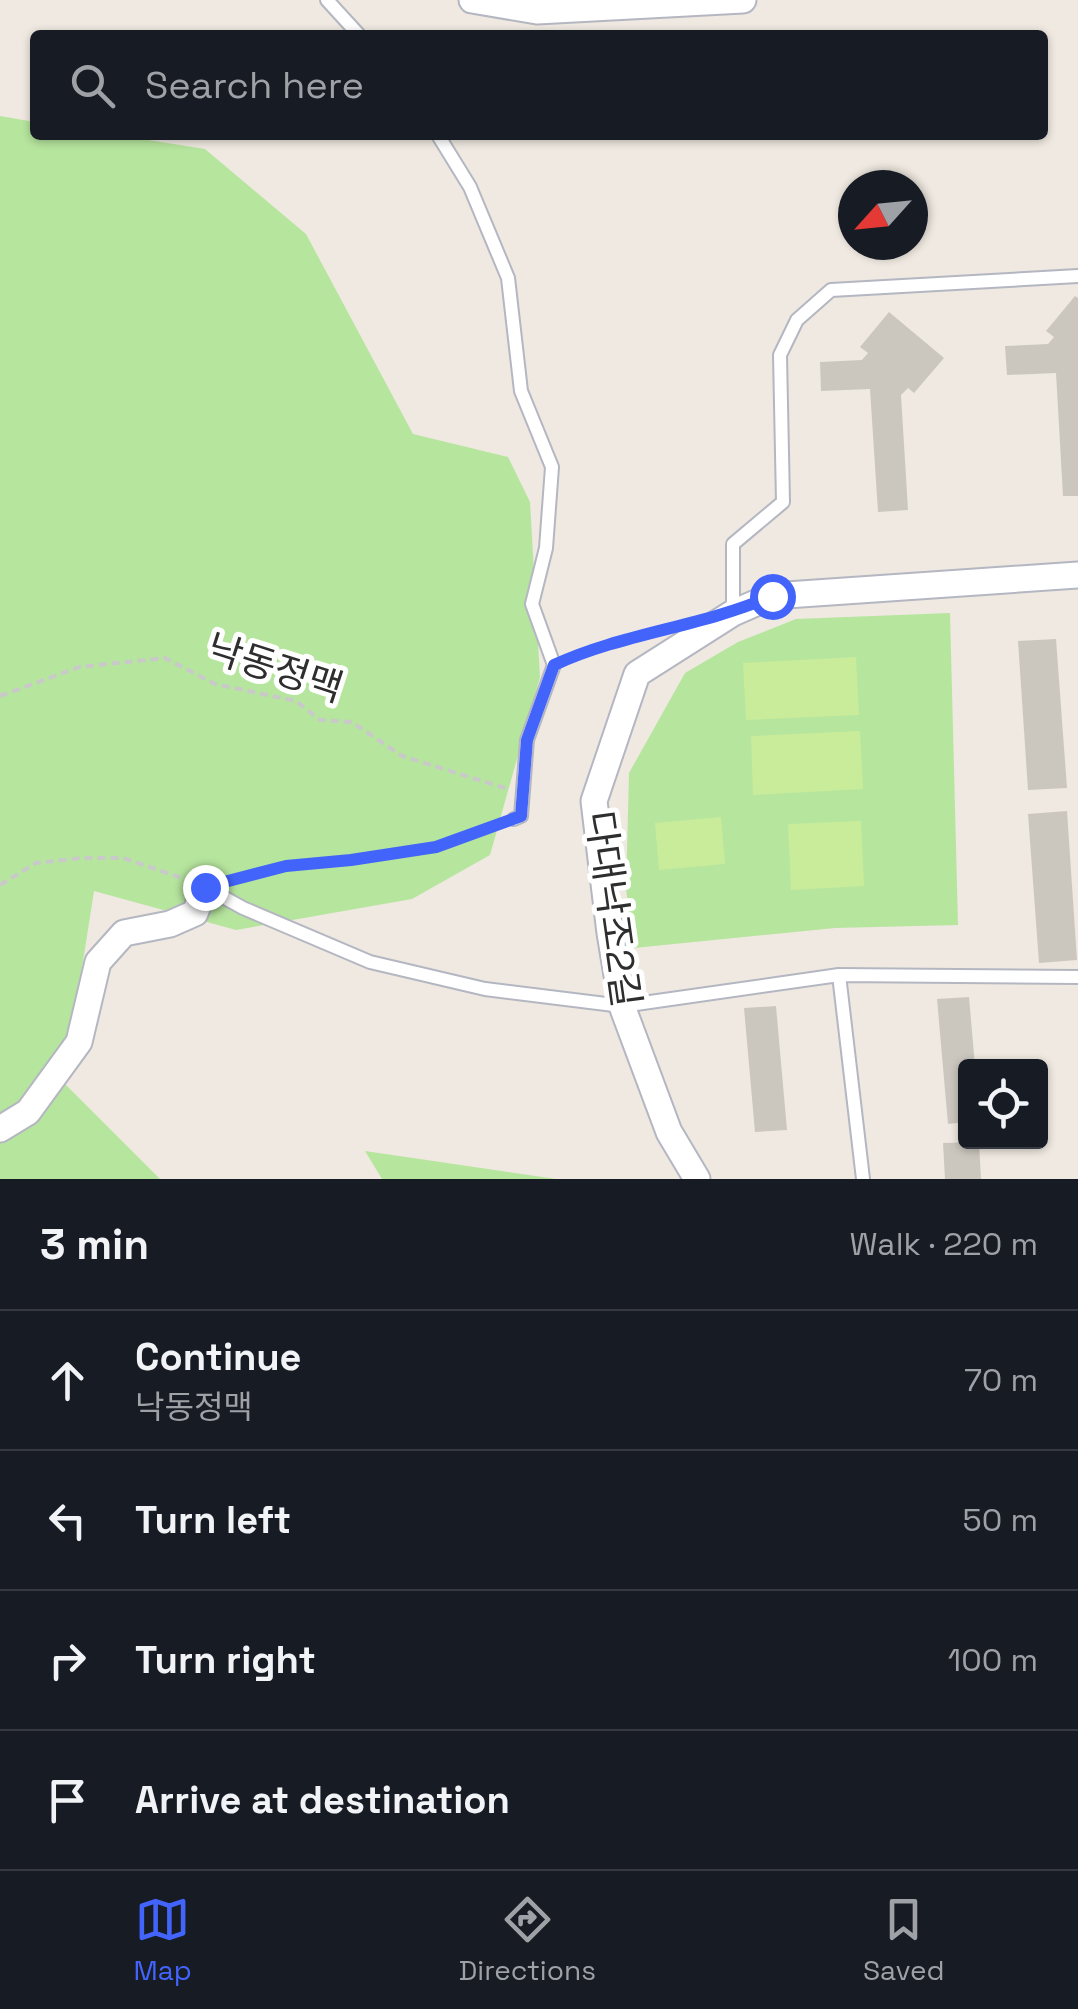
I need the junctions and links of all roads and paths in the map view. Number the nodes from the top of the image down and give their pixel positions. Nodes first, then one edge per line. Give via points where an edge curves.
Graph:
1 (328, 0) edge
2 (472, 0) edge
3 (743, 0) edge
4 (703, 1) edge
5 (355, 30) edge
6 (441, 140) edge
7 (1078, 276) edge
8 (1078, 575) edge
9 (733, 613) junction
10 (653, 634) dead end
11 (554, 665) junction
12 (0, 696) edge
13 (524, 795) junction
14 (514, 819) joint
15 (0, 885) edge
16 (205, 887) junction
17 (839, 975) junction
18 (1078, 977) edge
19 (622, 1006) junction
20 (0, 1129) edge
21 (697, 1179) edge
22 (864, 1179) edge

1 - 5 lane
2 - 4 street via 537,11
3 - 4 street
6 - 11 lane via 470,187 508,278 521,391 552,467 546,548 532,604
7 - 9 lane via 831,290 797,320 780,355 783,502 733,544
8 - 9 street, 다대낙조2길 via 772,596
9 - 19 street, 다대낙조2길 via 637,674 594,802
10 - 11 path
11 - 13 lane via 527,740
12 - 13 path, 낙동정맥 via 79,667 165,658 215,684 296,701 320,720 352,722 402,756
13 - 14 lane via 521,816
14 - 16 path via 436,847 286,866
15 - 16 path via 36,862 123,858
16 - 19 lane via 370,962 485,990
16 - 20 street via 195,913 124,933 98,962 79,1042 28,1112
17 - 18 lane
17 - 19 lane
17 - 22 lane
19 - 21 street, 다대낙조2길 via 669,1132

